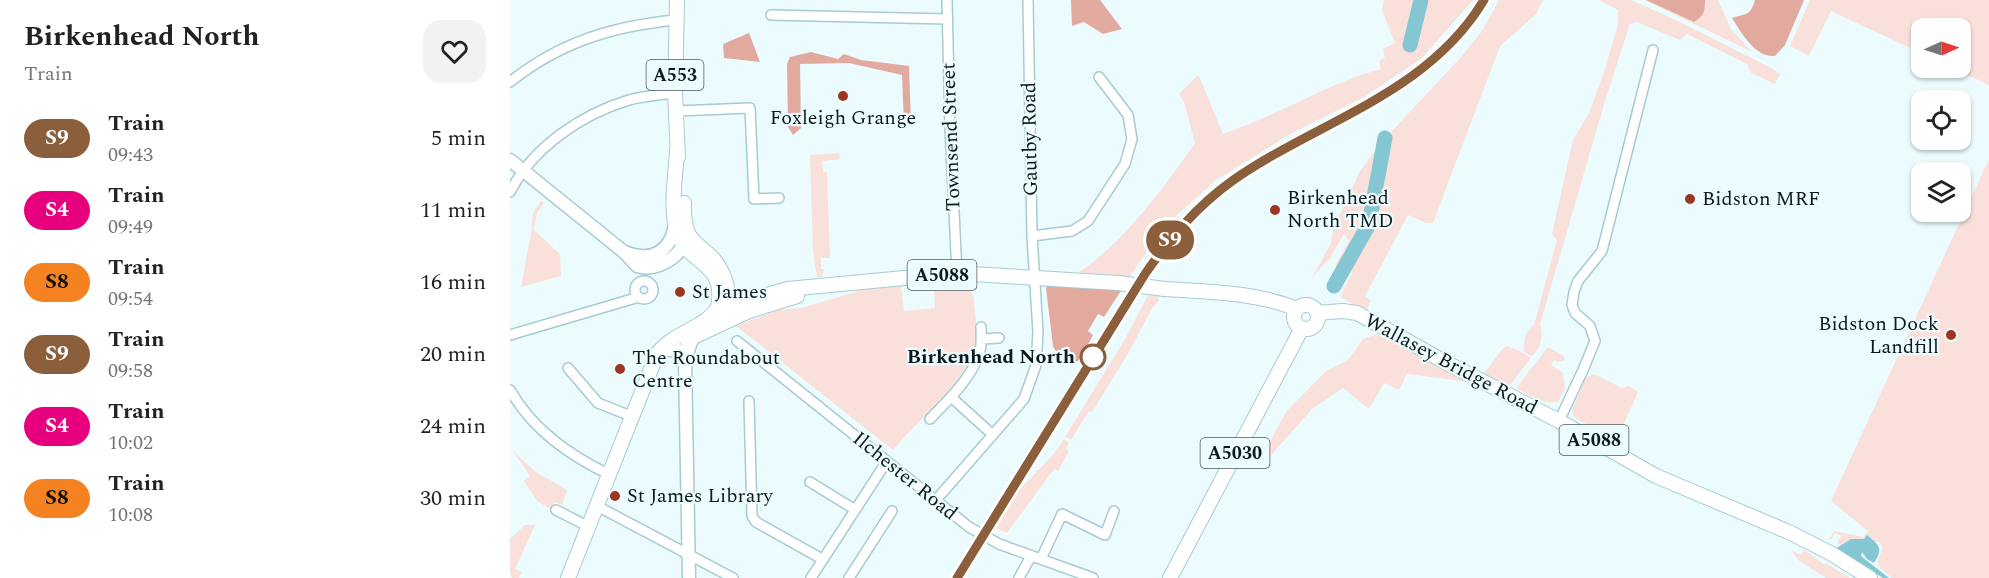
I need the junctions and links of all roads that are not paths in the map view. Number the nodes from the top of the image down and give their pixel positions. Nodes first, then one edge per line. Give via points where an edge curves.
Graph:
1 (677, 0) edge
2 (947, 0) edge
3 (1028, 0) edge
4 (771, 15) dead end
5 (947, 19) junction
6 (676, 20) junction
7 (1653, 50) dead end
8 (1099, 77) dead end
9 (510, 82) edge
10 (675, 93) junction
11 (749, 98) dead end
12 (750, 108) junction
13 (676, 111) junction
14 (510, 160) edge
15 (524, 171) junction
16 (510, 192) edge
17 (779, 198) dead end
18 (754, 199) junction
19 (755, 211) dead end
20 (680, 224) junction
21 (1032, 236) junction
22 (683, 243) junction
23 (624, 252) junction
24 (674, 256) junction
25 (699, 259) junction
26 (957, 274) junction
27 (1033, 279) junction
28 (723, 296) junction
29 (639, 297) dead end
30 (745, 308) junction
31 (729, 309) junction
32 (1297, 309) junction
33 (1317, 313) junction
34 (708, 318) junction
35 (723, 322) junction
36 (981, 327) dead end
37 (1302, 328) junction
38 (510, 335) edge
39 (695, 336) junction
40 (999, 338) dead end
41 (981, 339) junction
42 (737, 341) dead end
43 (669, 350) junction
44 (685, 360) junction
45 (568, 368) dead end
46 (651, 374) junction
47 (510, 390) edge
48 (951, 396) junction
49 (749, 401) dead end
50 (633, 417) junction
51 (930, 419) dead end
52 (1559, 421) junction
53 (993, 435) junction
54 (887, 461) junction
55 (610, 475) junction
56 (810, 482) dead end
57 (936, 500) junction
58 (597, 506) junction
59 (854, 509) junction
60 (556, 510) dead end
61 (879, 511) dead end
62 (1114, 511) dead end
63 (589, 527) junction
64 (688, 554) junction
65 (1036, 557) junction
66 (822, 559) junction
67 (568, 578) edge
68 (689, 578) edge
69 (733, 578) edge
70 (811, 578) edge
71 (849, 578) edge
72 (1019, 578) edge
73 (1091, 578) edge
74 (1170, 578) edge
75 (1870, 578) edge

1 - 6 main road, A553
2 - 5 street, Townsend Street
3 - 21 street, Gautby Road
4 - 5 street
5 - 26 street, Townsend Street
6 - 9 street via 637,24 585,38 556,51
6 - 10 main road, A553
7 - 52 street via 1602,251 1574,292 1575,313 1590,326 1594,341
8 - 21 street via 1128,115 1132,139 1125,164 1088,221 1072,231
10 - 13 main road, A553
10 - 15 street via 629,100 587,117 557,137
11 - 12 street
12 - 13 street
12 - 18 street
13 - 20 main road, A553
14 - 15 street
15 - 16 street
15 - 23 street
17 - 18 street
18 - 19 street
20 - 22 street
20 - 22 main road, A553 via 688,232
21 - 27 street, Gautby Road
22 - 23 street via 648,257
22 - 24 street
22 - 25 main road, A553
22 - 28 main road, A553 via 717,263 723,274
23 - 24 street via 633,263 647,268
24 - 25 street
25 - 28 main road, A553 via 713,273
26 - 27 main road, A5088
26 - 30 main road, A5088 via 788,289
27 - 32 main road, A5088, bridge via 1257,297
27 - 53 street, Gautby Road via 1038,332 1036,365 1024,399
28 - 30 main road
28 - 31 main road, A553
28 - 34 main road
29 - 38 street
30 - 31 main road, A5088
30 - 35 main road, A5088
31 - 34 main road, A5088
31 - 35 main road, A553
32 - 33 main road via 1311,306
32 - 37 main road via 1294,318
33 - 37 main road via 1315,325
33 - 52 main road, Wallasey Bridge Road / A5088 via 1357,313
34 - 46 main road via 663,346
35 - 39 main road
36 - 41 street
37 - 74 main road, A5030
39 - 43 main road
39 - 44 street
40 - 41 street
41 - 48 street via 976,360
42 - 54 street, Ilchester Road
43 - 44 street via 679,350
43 - 46 main road
44 - 64 street
45 - 50 street via 598,404
46 - 50 main road
47 - 55 street via 534,422 561,448
48 - 51 street
48 - 53 street
49 - 66 street via 752,516 756,522
50 - 55 main road
52 - 75 main road, Wallasey Bridge Road / A5088 via 1656,476 1791,533
53 - 57 street, Gautby Road
54 - 57 street, Ilchester Road
54 - 59 street
55 - 58 main road
56 - 59 street
57 - 65 street, Ilchester Road, bridge via 969,527 999,544
58 - 63 main road
58 - 64 street
59 - 66 street
60 - 63 street
61 - 71 street via 890,514
62 - 65 street via 1105,535 1062,514
63 - 67 main road
64 - 68 street
64 - 69 street
65 - 72 street
65 - 73 street, Ilchester Road
66 - 70 street

